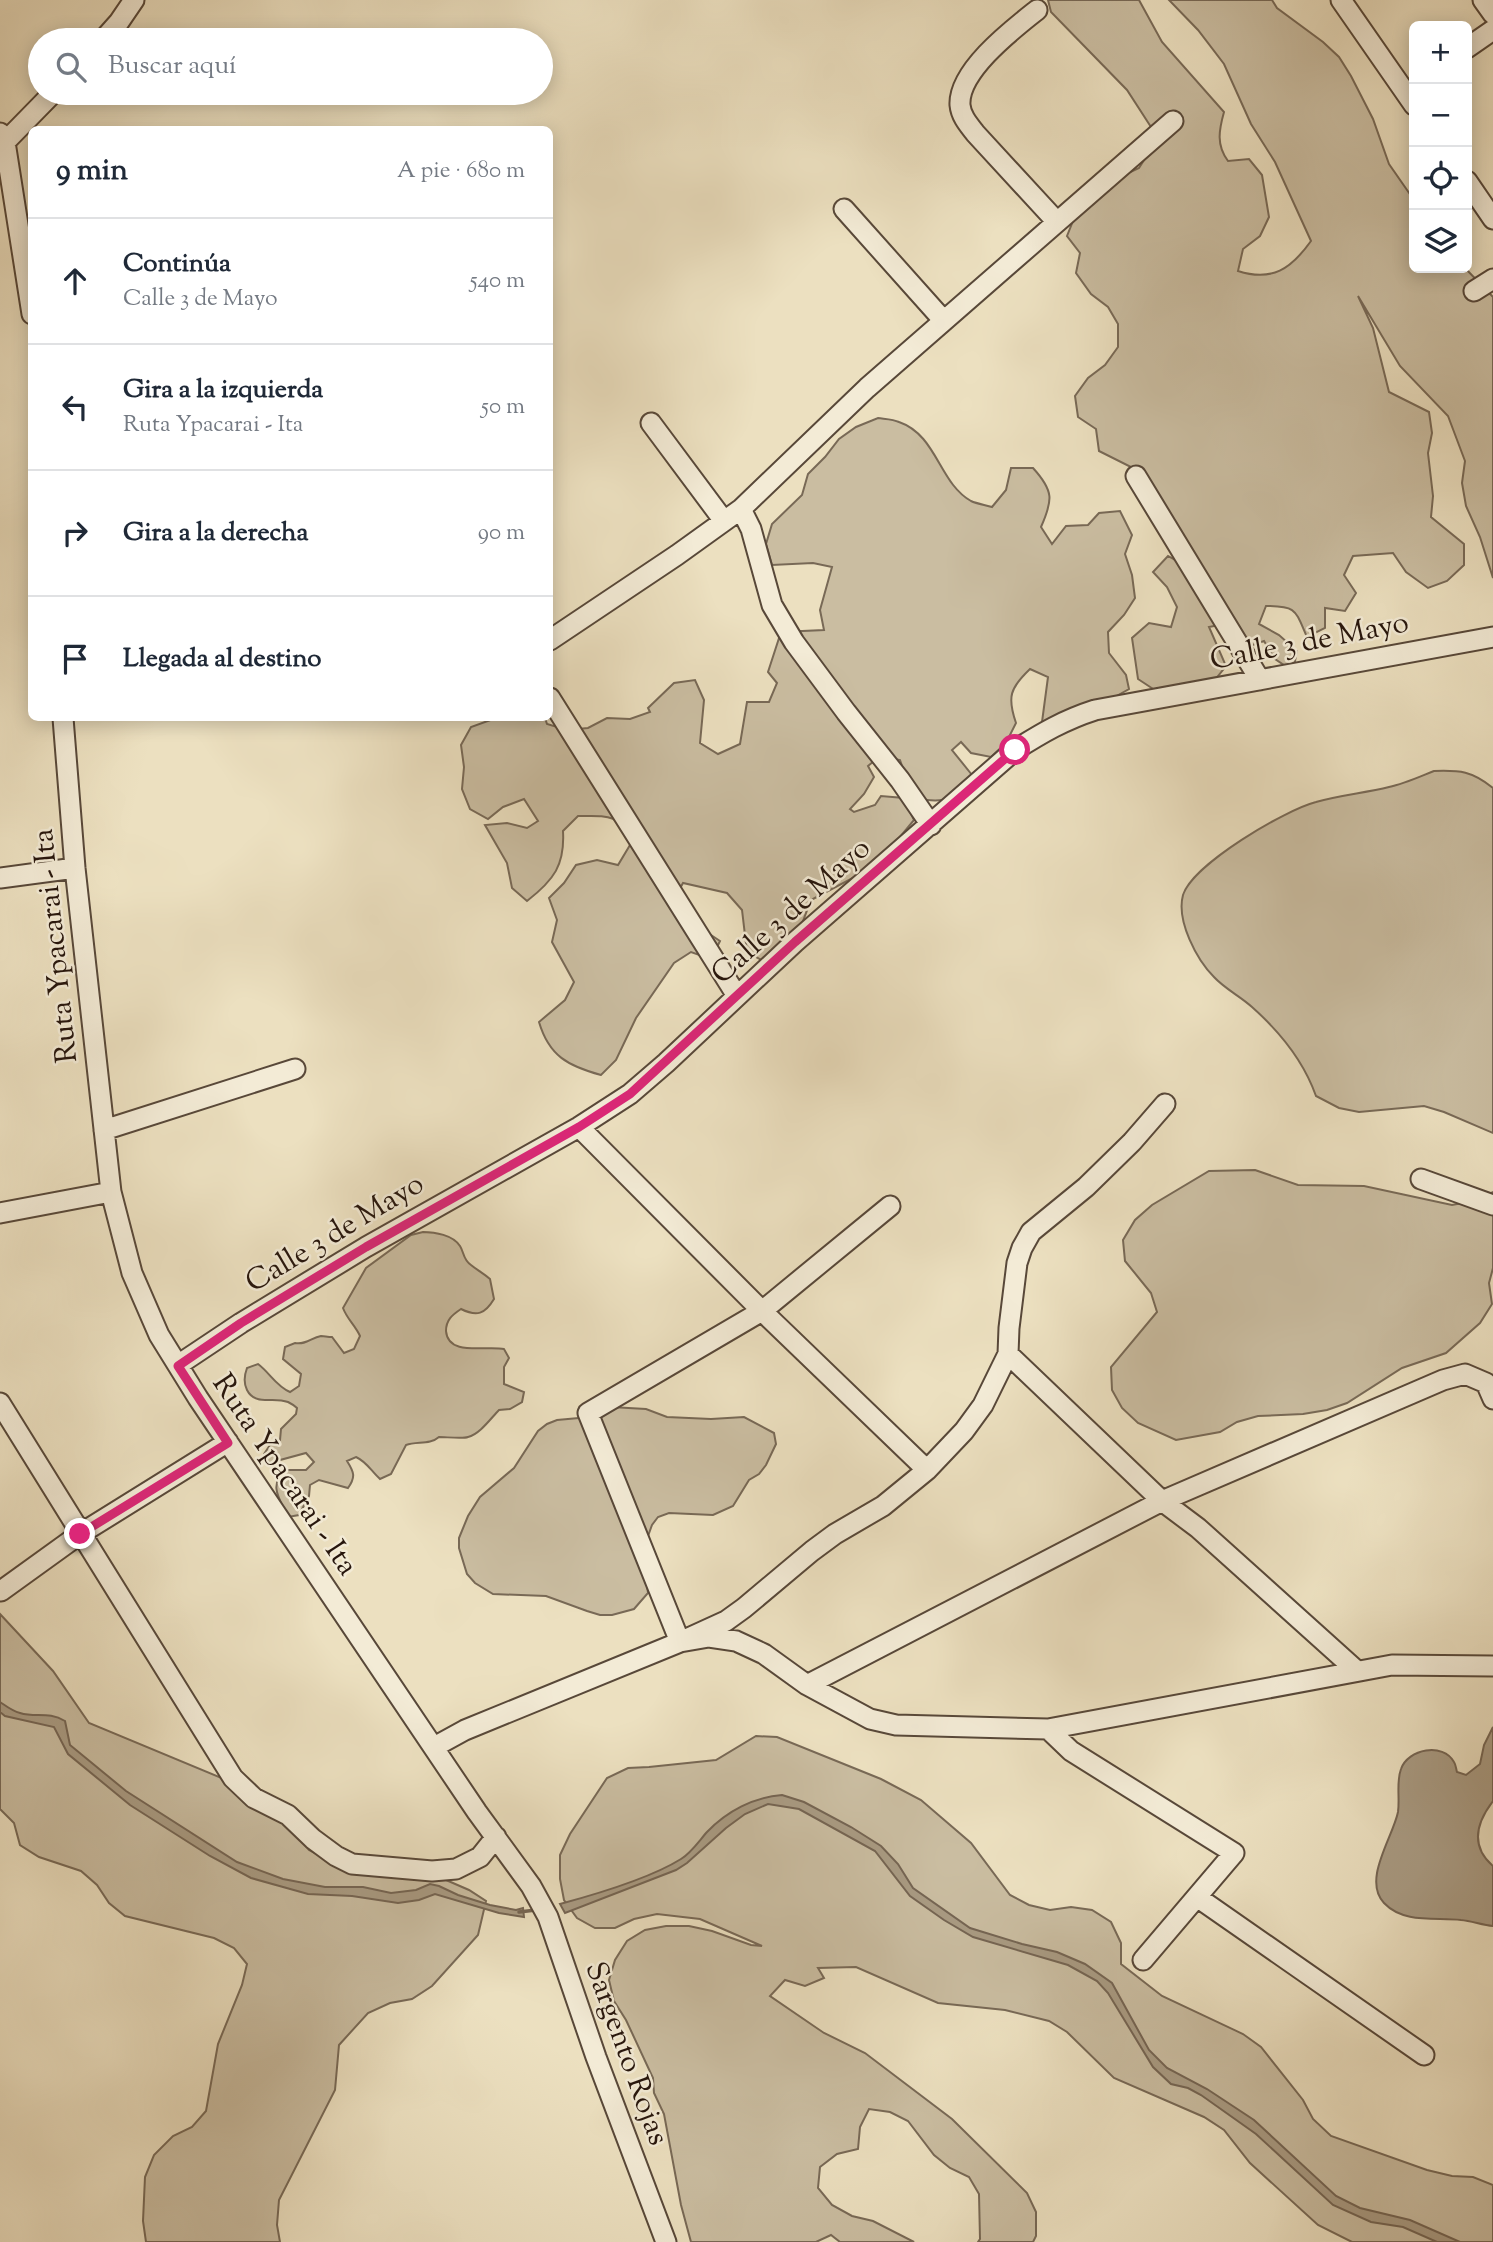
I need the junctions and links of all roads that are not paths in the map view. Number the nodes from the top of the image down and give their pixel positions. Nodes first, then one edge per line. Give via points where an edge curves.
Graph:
1 (134, 0) edge
2 (1341, 0) edge
3 (1483, 0) edge
4 (1037, 10) dead end
5 (1493, 14) edge
6 (114, 28) edge
7 (1493, 30) edge
8 (1472, 45) edge
9 (1409, 91) edge
10 (39, 105) edge
11 (1173, 121) dead end
12 (2, 138) edge
13 (1472, 188) edge
14 (844, 209) dead end
15 (1493, 219) edge
16 (1057, 222) junction
17 (1493, 279) edge
18 (28, 291) edge
19 (1474, 291) dead end
20 (944, 321) junction
21 (651, 423) dead end
22 (1136, 476) dead end
23 (741, 509) junction
24 (724, 521) junction
25 (1493, 637) edge
26 (553, 638) edge
27 (1260, 680) junction
28 (553, 703) edge
29 (63, 721) edge
30 (931, 825) junction
31 (75, 868) junction
32 (0, 878) edge
33 (737, 996) junction
34 (295, 1069) dead end
35 (1165, 1104) dead end
36 (579, 1127) junction
37 (104, 1130) junction
38 (1421, 1179) dead end
39 (111, 1192) junction
40 (1493, 1205) edge
41 (890, 1206) dead end
42 (0, 1213) edge
43 (762, 1311) junction
44 (1008, 1353) junction
45 (178, 1366) junction
46 (1493, 1399) edge
47 (0, 1403) edge
48 (228, 1443) junction
49 (927, 1469) junction
50 (1162, 1500) junction
51 (80, 1534) junction
52 (1, 1591) edge
53 (680, 1642) junction
54 (1493, 1666) edge
55 (1357, 1671) junction
56 (807, 1685) junction
57 (1048, 1729) junction
58 (434, 1746) junction
59 (496, 1837) junction
60 (531, 1886) joint
61 (1197, 1897) junction
62 (1143, 1960) dead end
63 (1424, 2054) dead end
64 (666, 2242) edge

1 - 6 street
2 - 9 street
3 - 5 street
4 - 16 street via 976,66 961,94 960,106 975,133
7 - 8 street
10 - 12 street
11 - 16 street
12 - 18 street
13 - 15 street
14 - 20 street
16 - 20 street
17 - 19 street
20 - 23 street
21 - 24 street
22 - 27 street
23 - 24 street
23 - 30 street via 772,605 794,642
24 - 26 street
25 - 27 street, Calle 3 de Mayo
27 - 30 street, Calle 3 de Mayo via 1067,719 1015,750
28 - 33 street
29 - 31 street, Ruta Ypacarai - Ita
30 - 33 street, Calle 3 de Mayo
31 - 32 street
31 - 37 street, Ruta Ypacarai - Ita
33 - 36 street, Calle 3 de Mayo via 630,1094
34 - 37 street
35 - 44 street via 1086,1187 1031,1232 1017,1263
36 - 43 street
36 - 45 street, Calle 3 de Mayo via 366,1247
37 - 39 street, Ruta Ypacarai - Ita
38 - 40 street
39 - 42 street
39 - 45 street, Ruta Ypacarai - Ita via 132,1273
41 - 43 street
43 - 49 street
43 - 53 street via 588,1413
44 - 49 street via 983,1405
44 - 50 street
45 - 48 street, Ruta Ypacarai - Ita
46 - 50 street via 1486,1383 1465,1374 1443,1380
47 - 51 street
48 - 51 street
48 - 58 street, Ruta Ypacarai - Ita
49 - 53 street via 883,1506 812,1550 726,1621
50 - 55 street
50 - 56 street
51 - 52 street
51 - 59 street via 233,1778 254,1798 288,1815 320,1845 352,1864 456,1869 480,1857
53 - 56 street via 709,1637 736,1641 764,1654
53 - 58 street
54 - 55 street via 1392,1665
55 - 57 street
56 - 57 street via 870,1719 896,1725
57 - 61 street via 1071,1751 1234,1853
58 - 59 street, Ruta Ypacarai - Ita
59 - 60 street, Ruta Ypacarai - Ita
60 - 64 street, Sargento Rojas via 548,1917
61 - 62 street
61 - 63 street

